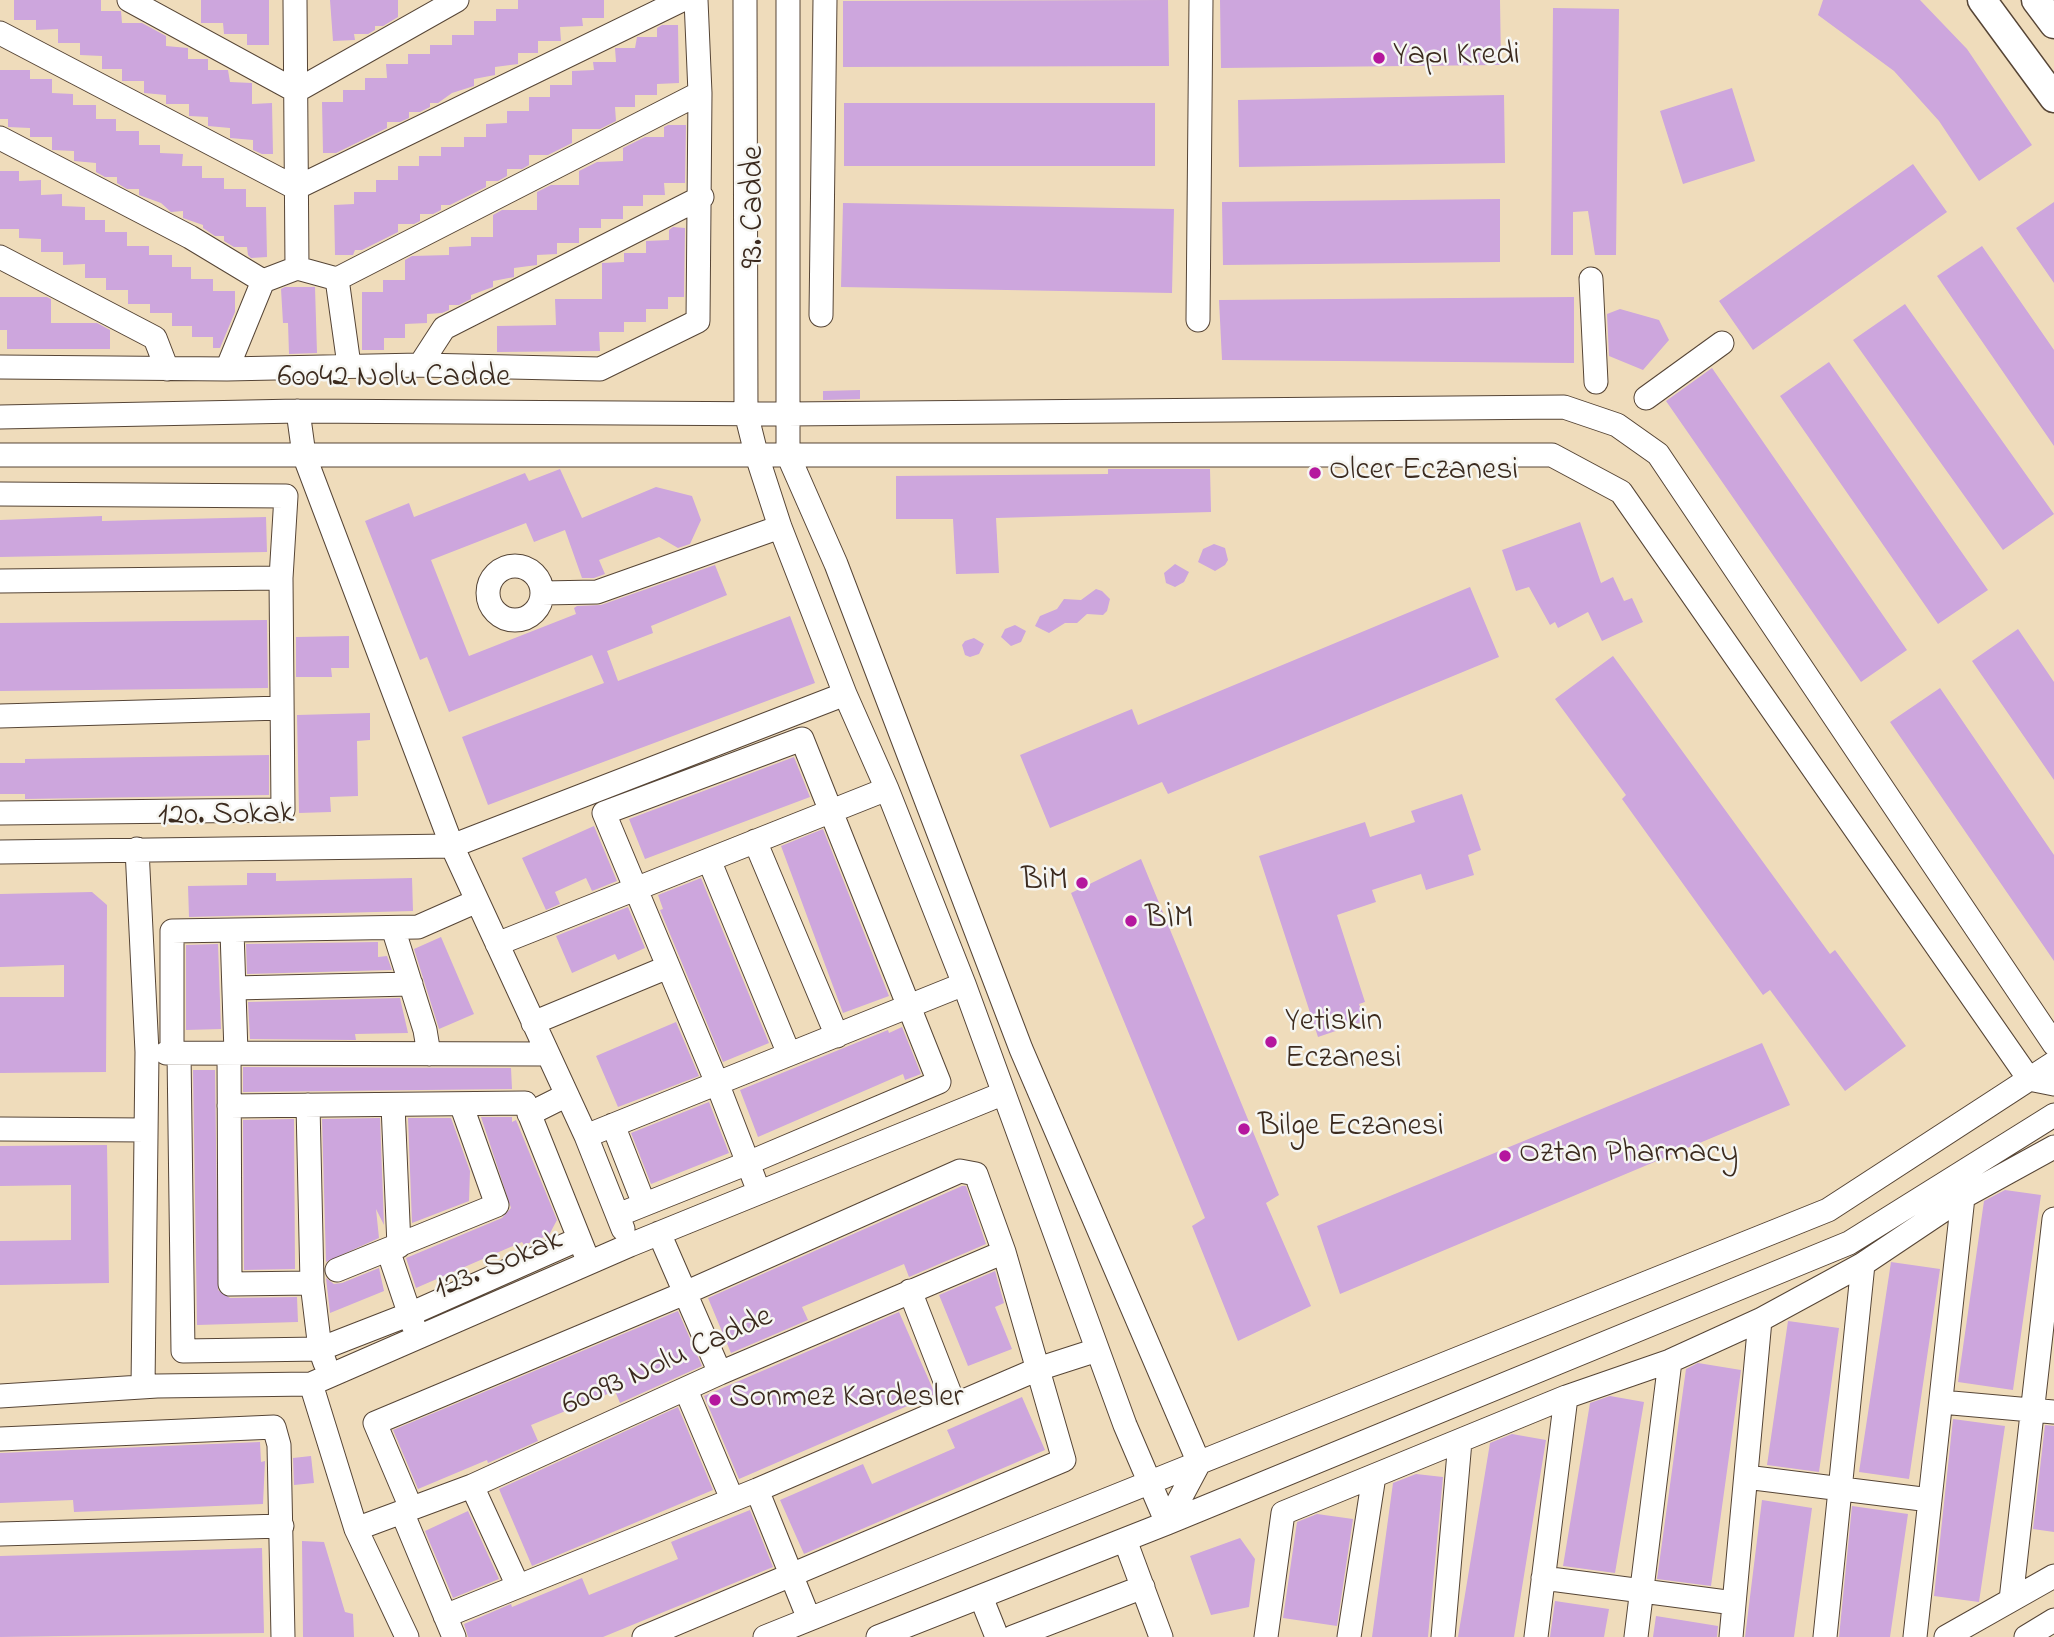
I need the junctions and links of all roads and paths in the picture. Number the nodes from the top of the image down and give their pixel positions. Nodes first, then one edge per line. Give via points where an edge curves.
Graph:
1 (129, 0) edge
2 (295, 0) edge
3 (457, 0) edge
4 (682, 0) edge
5 (696, 0) edge
6 (744, 0) edge
7 (788, 0) edge
8 (825, 0) edge
9 (1201, 0) edge
10 (1982, 0) edge
11 (2036, 0) edge
12 (2054, 24) edge
13 (0, 33) edge
14 (296, 91) junction
15 (701, 93) junction
16 (2054, 98) edge
17 (0, 138) edge
18 (296, 188) junction
19 (702, 197) junction
20 (0, 257) edge
21 (297, 268) junction
22 (337, 279) junction
23 (1591, 279) dead end
24 (263, 281) junction
25 (821, 315) dead end
26 (1198, 320) dead end
27 (1722, 343) dead end
28 (349, 365) junction
29 (420, 365) junction
30 (0, 367) edge
31 (167, 369) junction
32 (227, 369) junction
33 (1596, 382) dead end
34 (1646, 398) dead end
35 (298, 411) junction
36 (746, 413) junction
37 (788, 414) junction
38 (0, 417) edge
39 (756, 453) junction
40 (0, 455) edge
41 (304, 455) junction
42 (788, 455) junction
43 (0, 494) edge
44 (780, 527) junction
45 (281, 578) junction
46 (0, 581) edge
47 (542, 593) dead end
48 (845, 695) junction
49 (282, 708) junction
50 (0, 716) edge
51 (887, 789) junction
52 (832, 811) junction
53 (0, 813) edge
54 (755, 841) junction
55 (452, 846) junction
56 (137, 849) junction
57 (0, 852) edge
58 (709, 860) junction
59 (636, 889) junction
60 (477, 901) junction
61 (393, 928) junction
62 (232, 931) junction
63 (497, 944) junction
64 (668, 967) junction
65 (411, 984) junction
66 (964, 984) junction
67 (234, 988) junction
68 (911, 1006) junction
69 (533, 1023) junction
70 (837, 1035) junction
71 (2054, 1044) edge
72 (147, 1052) junction
73 (175, 1053) junction
74 (232, 1053) junction
75 (429, 1054) junction
76 (548, 1054) junction
77 (789, 1055) junction
78 (2054, 1063) edge
79 (2029, 1079) junction
80 (717, 1083) junction
81 (2054, 1084) edge
82 (1002, 1094) junction
83 (566, 1095) junction
84 (461, 1104) junction
85 (308, 1105) junction
86 (393, 1105) junction
87 (229, 1106) junction
88 (529, 1114) junction
89 (2054, 1115) edge
90 (613, 1125) junction
91 (0, 1129) edge
92 (146, 1130) junction
93 (586, 1136) junction
94 (2054, 1147) edge
95 (748, 1163) junction
96 (760, 1192) junction
97 (1963, 1197) junction
98 (644, 1205) junction
99 (618, 1215) junction
100 (2054, 1219) edge
101 (659, 1233) junction
102 (579, 1239) junction
103 (630, 1245) junction
104 (393, 1248) junction
105 (1004, 1252) junction
106 (588, 1263) junction
107 (1863, 1264) junction
108 (337, 1270) dead end
109 (312, 1283) junction
110 (910, 1291) junction
111 (685, 1293) junction
112 (410, 1314) junction
113 (1760, 1320) junction
114 (417, 1336) junction
115 (320, 1349) junction
116 (1097, 1350) junction
117 (1670, 1361) junction
118 (1038, 1369) junction
119 (720, 1373) junction
120 (320, 1380) junction
121 (143, 1387) junction
122 (686, 1390) junction
123 (0, 1396) edge
124 (1566, 1397) junction
125 (1941, 1402) junction
126 (954, 1404) junction
127 (2043, 1411) edge
128 (0, 1439) edge
129 (1460, 1441) junction
130 (1199, 1463) junction
131 (1374, 1476) junction
132 (1746, 1477) junction
133 (1149, 1482) junction
134 (472, 1486) junction
135 (1839, 1489) junction
136 (757, 1490) junction
137 (732, 1499) junction
138 (1930, 1500) junction
139 (406, 1510) junction
140 (1167, 1523) junction
141 (282, 1526) junction
142 (356, 1529) junction
143 (0, 1534) edge
144 (1125, 1540) junction
145 (791, 1575) junction
146 (2054, 1576) edge
147 (1543, 1578) junction
148 (517, 1587) junction
149 (1143, 1587) junction
150 (1642, 1590) junction
151 (981, 1597) junction
152 (2011, 1600) junction
153 (1734, 1603) junction
154 (809, 1619) junction
155 (2054, 1619) edge
156 (449, 1627) edge
157 (283, 1637) edge
158 (407, 1637) edge
159 (643, 1637) edge
160 (765, 1637) edge
161 (878, 1637) edge
162 (998, 1637) edge
163 (1013, 1637) edge
164 (1161, 1637) edge
165 (1266, 1637) edge
166 (1349, 1637) edge
167 (1443, 1637) edge
168 (1536, 1637) edge
169 (1636, 1637) edge
170 (1731, 1637) edge
171 (1825, 1637) edge
172 (1915, 1637) edge
173 (1946, 1637) edge
174 (2026, 1637) edge

1 - 14 street
2 - 14 street
3 - 14 street
4 - 18 street
5 - 15 street
6 - 36 street
7 - 37 street, 93. Cadde
8 - 25 street
9 - 26 street
10 - 16 main road
11 - 12 main road
13 - 18 street
14 - 18 street
15 - 19 street
15 - 22 street
17 - 24 street via 190,237
18 - 21 street
19 - 29 street via 444,328
19 - 29 street via 698,321 600,369
20 - 31 street via 155,338
21 - 22 street
21 - 24 street
22 - 28 street
23 - 33 street
24 - 32 street
27 - 34 street
28 - 29 street
28 - 32 street
30 - 31 street
31 - 32 street
35 - 36 street, 60042 Nolu Cadde
35 - 38 street, 60042 Nolu Cadde
35 - 41 street
36 - 37 street, 60042 Nolu Cadde
36 - 39 street
37 - 42 street, 93. Cadde
37 - 71 street, 60042 Nolu Cadde via 1564,407 1618,425 1658,454
39 - 41 street
39 - 42 street
39 - 44 street
40 - 41 street
41 - 55 street
42 - 79 street via 1552,455 1621,492
42 - 130 street via 836,564 1021,1049
43 - 45 street via 286,496
44 - 47 street via 597,592
44 - 48 street
45 - 46 street
45 - 49 street
48 - 51 street
48 - 55 street
49 - 50 street
49 - 53 street via 283,810
51 - 52 street
51 - 66 street
52 - 54 street
52 - 59 street via 803,739 604,813
52 - 68 street
54 - 58 street
54 - 70 street
55 - 56 street, 120. Sokak
55 - 60 street
56 - 57 street, 120. Sokak
56 - 72 street
58 - 59 street
58 - 77 street
59 - 63 street
59 - 64 street
60 - 61 street via 418,928
60 - 63 street
61 - 62 street
61 - 65 street
62 - 67 street
62 - 73 street via 172,931
63 - 69 street
64 - 69 street
64 - 80 street
65 - 67 street
65 - 75 street
66 - 68 street
66 - 82 street
67 - 74 street
68 - 70 street
68 - 95 street via 939,1082
69 - 76 street
70 - 77 street
72 - 73 street
72 - 92 street
73 - 74 street
73 - 115 street via 183,1351
74 - 75 street
74 - 87 street
75 - 76 street
76 - 83 street
77 - 80 street
78 - 79 street
79 - 81 street
79 - 130 street via 1828,1210
80 - 90 street
80 - 95 street
82 - 96 street, 123. Sokak
82 - 116 street
83 - 88 street
83 - 93 street
84 - 86 street
84 - 88 street via 525,1103
84 - 104 street via 497,1205
85 - 86 street
85 - 87 street
85 - 109 street
86 - 104 street
87 - 109 street via 230,1283
88 - 102 street
89 - 140 street via 1849,1243
90 - 93 street
90 - 98 street
91 - 92 street
92 - 121 street
93 - 99 street
94 - 97 street
95 - 96 street
95 - 98 street
96 - 101 street, 123. Sokak
97 - 107 street
97 - 125 street
98 - 99 street
99 - 103 street
100 - 127 street
101 - 103 street, 123. Sokak
101 - 111 street
102 - 106 street
102 - 112 street
103 - 106 street, 123. Sokak
104 - 108 street
104 - 112 street
105 - 110 street, 60093 Nolu Cadde
105 - 111 street via 979,1178 965,1170
105 - 118 street
106 - 114 street, 123. Sokak
107 - 113 street
107 - 135 street
109 - 115 street
110 - 119 street, 60093 Nolu Cadde
110 - 126 street
111 - 119 street
111 - 139 street via 375,1423
112 - 114 street
112 - 115 street
113 - 117 street
113 - 132 street
114 - 120 street, 123. Sokak
115 - 120 street
116 - 118 street
116 - 133 street
117 - 124 street
117 - 150 street
118 - 126 street
118 - 145 street via 1064,1460
119 - 122 street, 60093 Nolu Cadde
120 - 121 street, 123. Sokak
120 - 142 street
121 - 123 street, 123. Sokak
122 - 134 street, 60093 Nolu Cadde
122 - 137 street
124 - 129 street
124 - 147 street
125 - 127 street
125 - 138 street
126 - 136 street
127 - 152 street
128 - 141 street via 274,1427 279,1445
129 - 131 street
129 - 167 street
130 - 133 street
130 - 140 street
131 - 165 street via 1283,1513
131 - 166 street
132 - 135 street
132 - 153 street
133 - 140 street
133 - 154 street
134 - 139 street, 60093 Nolu Cadde
134 - 148 street
135 - 138 street
135 - 171 street
136 - 137 street
136 - 145 street
137 - 148 street
138 - 172 street
139 - 142 street, 60093 Nolu Cadde
139 - 156 street
140 - 144 street
141 - 143 street
141 - 157 street
142 - 158 street
144 - 149 street
144 - 151 street
145 - 154 street
145 - 159 street
146 - 152 street
147 - 150 street
147 - 168 street
148 - 156 street
149 - 163 street
149 - 164 street
150 - 153 street
150 - 169 street
151 - 161 street
151 - 162 street
152 - 173 street
153 - 170 street
154 - 160 street
155 - 174 street

